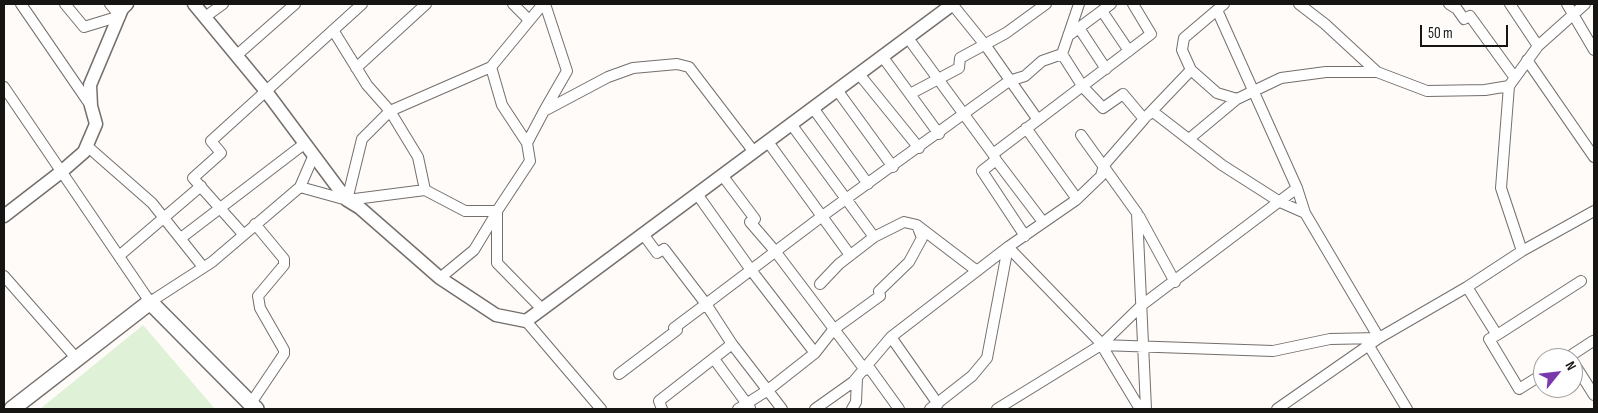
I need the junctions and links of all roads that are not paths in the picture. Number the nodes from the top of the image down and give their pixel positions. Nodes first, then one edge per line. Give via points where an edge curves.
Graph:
1 (21, 4) edge
2 (65, 4) edge
3 (110, 4) edge
4 (127, 4) edge
5 (194, 4) edge
6 (223, 4) edge
7 (295, 4) edge
8 (362, 4) edge
9 (426, 4) edge
10 (513, 4) edge
11 (544, 4) edge
12 (953, 4) edge
13 (1046, 4) edge
14 (1079, 4) edge
15 (1111, 4) edge
16 (1133, 4) edge
17 (1299, 4) edge
18 (1449, 4) edge
19 (1510, 4) edge
20 (1567, 4) edge
21 (1584, 4) edge
22 (1220, 7) edge
23 (1030, 8) edge
24 (1102, 11) junction
25 (1573, 13) junction
26 (120, 16) junction
27 (205, 17) junction
28 (529, 20) junction
29 (1078, 28) junction
30 (333, 30) junction
31 (1068, 36) junction
32 (908, 38) junction
33 (986, 46) junction
34 (1538, 46) junction
35 (1594, 50) edge
36 (1129, 51) junction
37 (1062, 54) junction
38 (236, 55) junction
39 (882, 56) junction
40 (1527, 60) junction
41 (491, 67) junction
42 (356, 68) junction
43 (1106, 69) junction
44 (1191, 70) junction
45 (1378, 72) junction
46 (859, 74) junction
47 (937, 79) junction
48 (1009, 81) junction
49 (1512, 82) junction
50 (4, 87) edge
51 (1083, 87) junction
52 (265, 90) junction
53 (837, 90) junction
54 (1252, 93) junction
55 (910, 94) junction
56 (1237, 99) junction
57 (91, 106) junction
58 (813, 108) junction
59 (1152, 110) junction
60 (390, 111) junction
61 (544, 112) junction
62 (963, 115) junction
63 (1144, 119) junction
64 (1038, 120) junction
65 (791, 124) junction
66 (1026, 128) junction
67 (939, 134) junction
68 (1081, 135) dead end
69 (1189, 139) junction
70 (768, 142) junction
71 (527, 143) junction
72 (304, 144) junction
73 (87, 146) junction
74 (919, 148) junction
75 (754, 152) junction
76 (313, 157) junction
77 (995, 157) junction
78 (1594, 157) edge
79 (1104, 165) junction
80 (893, 166) junction
81 (62, 172) junction
82 (722, 176) junction
83 (868, 184) junction
84 (201, 186) junction
85 (300, 187) junction
86 (1297, 188) junction
87 (425, 190) junction
88 (697, 194) junction
89 (846, 199) junction
90 (1077, 199) junction
91 (347, 200) junction
92 (1280, 202) junction
93 (221, 207) junction
94 (497, 211) junction
95 (1594, 211) edge
96 (1137, 213) junction
97 (1305, 213) junction
98 (164, 215) junction
99 (4, 216) edge
100 (821, 217) junction
101 (1043, 222) junction
102 (255, 224) junction
103 (917, 225) junction
104 (243, 234) junction
105 (643, 234) junction
106 (1025, 236) junction
107 (874, 237) junction
108 (181, 238) junction
109 (1008, 247) junction
110 (775, 251) junction
111 (1522, 251) junction
112 (850, 255) junction
113 (119, 256) junction
114 (203, 267) junction
115 (751, 270) junction
116 (977, 271) junction
117 (4, 276) edge
118 (440, 278) junction
119 (1581, 281) dead end
120 (1175, 282) junction
121 (820, 284) dead end
122 (1467, 287) junction
123 (150, 302) junction
124 (706, 304) junction
125 (1142, 305) junction
126 (542, 309) junction
127 (526, 321) junction
128 (833, 330) junction
129 (1497, 335) junction
130 (891, 337) junction
131 (1379, 338) junction
132 (1593, 341) dead end
133 (732, 344) junction
134 (1101, 345) junction
135 (1144, 346) junction
136 (1369, 346) junction
137 (1583, 349) edge
138 (815, 353) junction
139 (714, 358) junction
140 (77, 359) junction
141 (866, 368) junction
142 (619, 374) dead end
143 (857, 378) junction
144 (1583, 378) edge
145 (1533, 380) edge
146 (768, 390) junction
147 (1594, 395) edge
148 (253, 406) edge
149 (934, 406) edge
150 (745, 407) edge
151 (12, 409) edge
152 (600, 409) edge
153 (662, 409) edge
154 (782, 409) edge
155 (815, 409) edge
156 (852, 409) edge
157 (899, 409) edge
158 (997, 409) edge
159 (1140, 409) edge
160 (1146, 409) edge
161 (1277, 409) edge
162 (1407, 409) edge

1 - 57 street
2 - 26 street via 84,27
3 - 26 street
4 - 26 street
5 - 27 street
6 - 27 street
7 - 38 street
8 - 30 street
9 - 42 street
10 - 28 street
11 - 28 street
11 - 61 street via 567,71
12 - 32 street
12 - 33 street
13 - 23 street
14 - 31 street
15 - 24 street
16 - 36 street via 1151,34
17 - 45 street
18 - 49 street via 1464,20 1470,16
19 - 34 street
20 - 25 street
21 - 25 street
22 - 44 street via 1184,38 1182,50
22 - 54 street
23 - 33 street
24 - 29 street
24 - 36 street
25 - 34 street
25 - 35 street
26 - 57 street via 90,85
27 - 38 street
28 - 41 street
29 - 31 street
29 - 43 street
30 - 42 street
30 - 52 street
31 - 37 street
32 - 39 street
32 - 47 street
33 - 47 street via 960,58 959,68
33 - 48 street
34 - 40 street
36 - 43 street
37 - 48 street via 1042,61 1025,76
37 - 51 street
38 - 52 street
39 - 46 street
39 - 55 street
40 - 49 street
40 - 78 street
41 - 60 street
41 - 71 street via 502,105
42 - 60 street
43 - 51 street
44 - 56 street via 1217,93
44 - 59 street
45 - 49 street via 1427,91 1485,90
45 - 54 street via 1326,72 1281,78
46 - 53 street
46 - 74 street
47 - 55 street
47 - 62 street
48 - 62 street
48 - 64 street
49 - 111 street via 1500,188
50 - 81 street
51 - 63 street via 1103,108 1123,94
51 - 64 street
52 - 72 street
52 - 84 street via 211,141 221,153 193,178
53 - 58 street
53 - 80 street
54 - 56 street
54 - 86 street
55 - 67 street
56 - 69 street
57 - 73 street via 96,124
58 - 65 street
58 - 83 street
59 - 63 street
59 - 69 street
60 - 87 street via 418,157
60 - 91 street via 362,140
61 - 71 street
61 - 75 street via 608,77 633,68 689,66
62 - 67 street
62 - 77 street
63 - 79 street
64 - 66 street
65 - 70 street
65 - 89 street
66 - 77 street
66 - 90 street
67 - 74 street
68 - 79 street
69 - 92 street via 1222,165
70 - 75 street
70 - 100 street
71 - 94 street via 530,161
72 - 76 street
72 - 93 street
73 - 81 street
73 - 98 street
74 - 80 street
75 - 82 street
76 - 85 street
76 - 91 street
77 - 101 street
77 - 106 street via 982,172
79 - 90 street via 1101,176
79 - 96 street
80 - 83 street
81 - 99 street
81 - 113 street
82 - 88 street
82 - 110 street via 755,219 750,222
83 - 89 street
84 - 93 street
84 - 98 street
85 - 91 street
85 - 102 street
86 - 92 street
86 - 97 street
87 - 91 street
87 - 94 street via 465,211
88 - 105 street
88 - 115 street
89 - 100 street
89 - 107 street
90 - 101 street
91 - 118 street
92 - 97 street
92 - 120 street
93 - 104 street
93 - 108 street
94 - 118 street via 474,250
94 - 126 street via 496,263
95 - 111 street
96 - 120 street
96 - 125 street
97 - 131 street
98 - 108 street
98 - 113 street
100 - 110 street
100 - 112 street
101 - 106 street
102 - 104 street
102 - 148 street via 284,259 284,265 258,296 260,308 284,354
103 - 107 street via 904,222
103 - 116 street
103 - 128 street via 922,238 909,262 879,291 880,296
104 - 114 street
105 - 124 street via 657,253 664,249
105 - 126 street
106 - 109 street
107 - 112 street
108 - 114 street
109 - 116 street
109 - 134 street
109 - 149 street via 987,358 972,376
110 - 115 street
110 - 128 street
111 - 122 street
112 - 121 street
113 - 123 street
114 - 123 street
115 - 124 street
115 - 138 street
116 - 130 street
117 - 140 street
118 - 127 street via 496,315
119 - 129 street
120 - 125 street
122 - 129 street
122 - 131 street
123 - 140 main road
123 - 148 main road
124 - 133 street
124 - 142 street
125 - 134 street
125 - 135 street
126 - 127 street
127 - 152 street
128 - 138 street
128 - 141 street
129 - 145 street via 1489,339 1519,389
130 - 141 street
130 - 149 street
131 - 135 street via 1330,339 1273,351
131 - 136 street
132 - 137 street
133 - 139 street
133 - 146 street
134 - 135 street
134 - 158 street
134 - 159 street
135 - 160 street
136 - 161 street
136 - 162 street
138 - 146 street
139 - 150 street
139 - 153 street via 659,401
140 - 151 main road
141 - 143 street
141 - 157 street
143 - 155 street
143 - 156 street via 856,402
144 - 147 street
146 - 150 street
146 - 154 street

